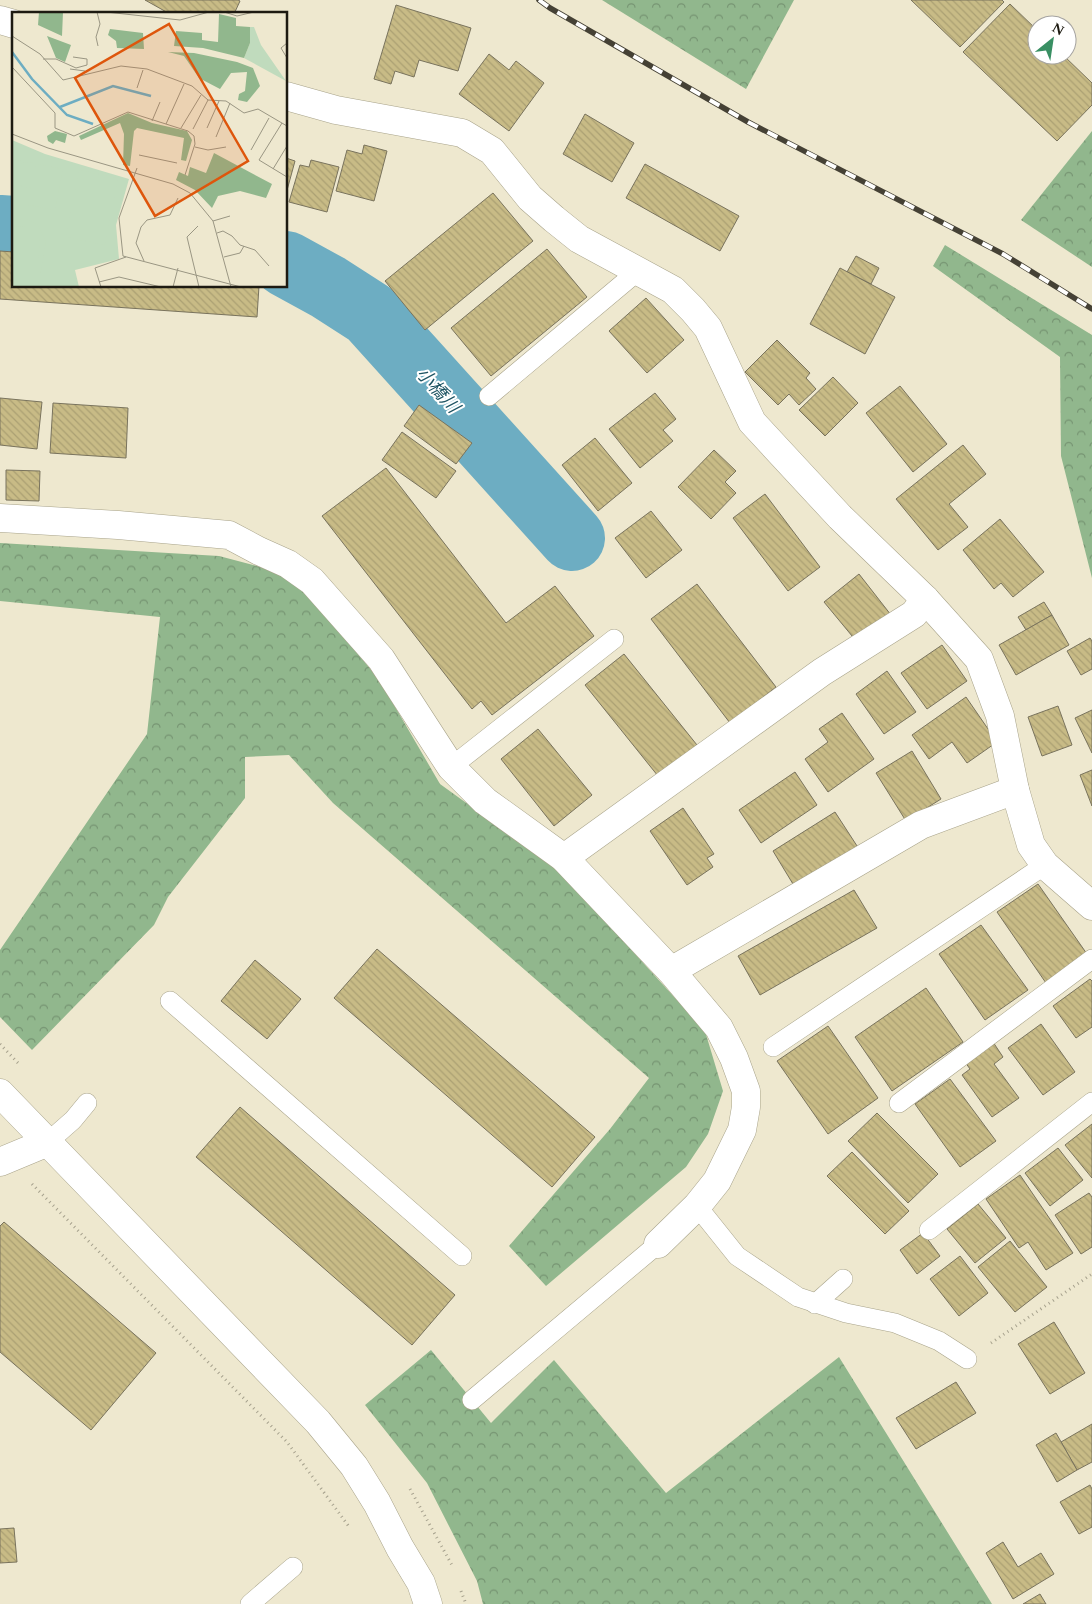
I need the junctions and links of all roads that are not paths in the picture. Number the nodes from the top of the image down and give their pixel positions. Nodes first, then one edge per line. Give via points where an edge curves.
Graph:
1 (288, 97) edge
2 (638, 271) junction
3 (489, 396) dead end
4 (0, 518) edge
5 (925, 599) junction
6 (614, 639) dead end
7 (451, 767) junction
8 (1014, 790) junction
9 (564, 858) junction
10 (1045, 865) junction
11 (1092, 906) edge
12 (1092, 959) edge
13 (671, 971) junction
14 (170, 1000) dead end
15 (774, 1047) dead end
16 (0, 1093) edge
17 (1092, 1102) edge
18 (87, 1103) dead end
19 (900, 1103) dead end
20 (48, 1142) junction
21 (4, 1161) edge
22 (697, 1206) junction
23 (929, 1230) dead end
24 (658, 1244) joint
25 (462, 1256) dead end
26 (843, 1279) dead end
27 (815, 1304) junction
28 (967, 1359) road end
29 (472, 1400) dead end
30 (293, 1567) dead end
31 (250, 1604) edge
32 (428, 1604) edge

1 - 2 street via 336,110 462,133 492,151 530,198 579,239
2 - 3 lane
2 - 5 street via 673,290 693,310 708,328 752,422 840,517
4 - 7 street via 229,535 288,564 312,581 380,659
5 - 8 street via 979,659 1000,716
5 - 9 street via 914,614 822,672
6 - 7 lane
7 - 9 street via 485,801
8 - 10 street via 1031,845
8 - 13 street via 921,825
9 - 13 street
10 - 11 street
10 - 15 lane
12 - 19 lane
13 - 22 street via 719,1028 746,1091 742,1130 718,1181
14 - 25 lane
16 - 20 street
17 - 23 lane
18 - 20 lane
20 - 21 street
20 - 32 street via 324,1429 354,1466 377,1503 421,1583
22 - 24 street
22 - 27 lane via 737,1256 798,1297
24 - 29 lane
26 - 27 lane
27 - 28 lane via 846,1314 895,1323 940,1341
30 - 31 lane

